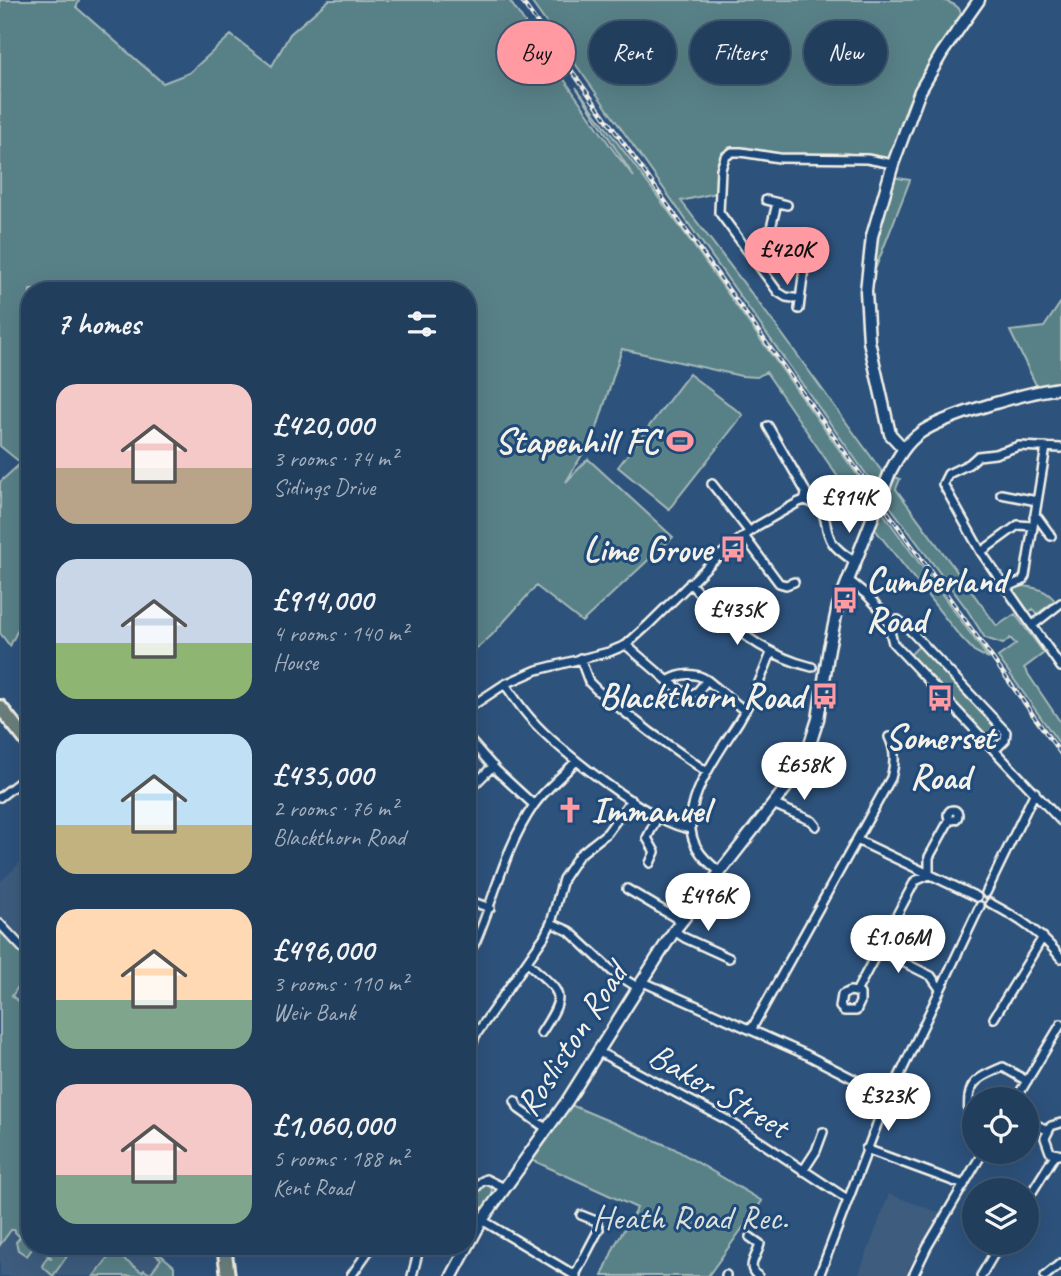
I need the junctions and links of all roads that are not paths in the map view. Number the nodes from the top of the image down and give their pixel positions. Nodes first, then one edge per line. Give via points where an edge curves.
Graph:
1 (979, 0) edge
2 (893, 164) junction
3 (766, 200) dead end
4 (777, 203) junction
5 (787, 205) dead end
6 (746, 249) junction
7 (804, 268) dead end
8 (800, 299) junction
9 (799, 309) dead end
10 (1061, 388) edge
11 (768, 426) dead end
12 (1046, 447) junction
13 (1061, 448) edge
14 (904, 449) junction
15 (712, 484) dead end
16 (1001, 494) dead end
17 (806, 500) junction
18 (1037, 501) junction
19 (1034, 522) junction
20 (747, 533) junction
21 (1051, 536) dead end
22 (981, 552) junction
23 (854, 561) junction
24 (847, 579) junction
25 (793, 582) dead end
26 (690, 583) junction
27 (1004, 588) junction
28 (1061, 603) edge
29 (889, 621) junction
30 (1032, 625) junction
31 (626, 645) junction
32 (771, 653) junction
33 (580, 658) junction
34 (1060, 663) edge
35 (812, 667) dead end
36 (707, 680) junction
37 (668, 681) junction
38 (505, 684) junction
39 (476, 703) edge
40 (0, 707) edge
41 (745, 711) junction
42 (21, 734) edge
43 (889, 737) dead end
44 (476, 747) edge
45 (995, 750) junction
46 (576, 761) junction
47 (493, 766) junction
48 (707, 772) junction
49 (21, 781) edge
50 (476, 783) edge
51 (1035, 792) junction
52 (0, 797) edge
53 (631, 800) junction
54 (773, 804) junction
55 (534, 805) junction
56 (658, 816) junction
57 (950, 819) dead end
58 (1061, 821) edge
59 (816, 826) dead end
60 (691, 829) junction
61 (857, 840) junction
62 (928, 861) junction
63 (650, 863) dead end
64 (914, 868) junction
65 (719, 871) junction
66 (929, 875) junction
67 (915, 881) junction
68 (627, 889) dead end
69 (986, 893) junction
70 (976, 897) junction
71 (476, 903) edge
72 (990, 903) junction
73 (980, 906) junction
74 (490, 908) junction
75 (681, 921) junction
76 (551, 923) junction
77 (0, 924) edge
78 (674, 931) junction
79 (1043, 937) junction
80 (476, 941) edge
81 (882, 944) junction
82 (21, 946) edge
83 (887, 954) junction
84 (876, 955) junction
85 (729, 958) dead end
86 (1061, 958) edge
87 (527, 962) junction
88 (947, 973) junction
89 (931, 976) junction
90 (639, 984) junction
91 (941, 986) junction
92 (856, 992) dead end
93 (994, 1018) dead end
94 (1061, 1024) edge
95 (751, 1030) junction
96 (541, 1034) dead end
97 (476, 1035) edge
98 (599, 1052) junction
99 (1027, 1081) junction
100 (973, 1087) edge
101 (1023, 1087) edge
102 (889, 1097) junction
103 (515, 1101) dead end
104 (1061, 1123) edge
105 (1039, 1126) edge
106 (547, 1129) junction
107 (1047, 1130) junction
108 (823, 1132) dead end
109 (866, 1149) junction
110 (1058, 1155) edge
111 (803, 1171) junction
112 (1039, 1183) edge
113 (962, 1184) edge
114 (476, 1188) edge
115 (504, 1188) junction
116 (962, 1188) edge
117 (847, 1199) junction
118 (581, 1214) dead end
119 (482, 1220) junction
120 (476, 1231) edge
121 (750, 1237) dead end
122 (225, 1255) edge
123 (366, 1255) edge
124 (418, 1255) edge
125 (463, 1255) edge
126 (993, 1255) edge
127 (1061, 1263) edge
128 (985, 1267) junction
129 (228, 1276) edge
130 (351, 1276) edge
131 (412, 1276) edge
132 (452, 1276) edge
133 (576, 1276) edge
134 (758, 1276) edge
135 (819, 1276) edge
136 (914, 1276) edge
137 (981, 1276) edge
138 (993, 1276) edge
139 (1045, 1276) edge

1 - 2 street via 926,79
2 - 6 street via 849,157 779,158 732,152 722,162 718,206
2 - 14 street via 873,236 866,309 890,435
3 - 4 street
4 - 5 street
4 - 6 street via 771,228
6 - 8 street via 778,292
7 - 8 street
8 - 9 street
10 - 14 street, Rosliston Road via 936,423
11 - 17 street via 806,492
12 - 13 street
12 - 18 street
12 - 22 street via 1025,444 978,456 946,477 944,488
14 - 23 street, Rosliston Road, bridge
15 - 20 street
16 - 18 street
17 - 20 street
17 - 23 street via 825,514 832,542
18 - 19 street
19 - 21 street via 1038,518
19 - 22 street via 1018,525
19 - 27 street via 1025,576
20 - 25 street via 779,583
20 - 26 street
22 - 27 street
23 - 24 street, Rosliston Road
24 - 29 street
24 - 54 street, Rosliston Road via 810,748 803,766
26 - 31 street
26 - 32 street via 732,624
27 - 30 street
28 - 30 street
29 - 45 street via 893,643
29 - 45 street via 898,620 908,628 1006,732
30 - 34 street
31 - 33 street
31 - 37 street
32 - 35 street
32 - 41 street
33 - 38 street
33 - 48 street via 589,682 598,691
36 - 37 street via 690,674
36 - 37 street via 691,695
36 - 41 street
38 - 39 street
38 - 46 street via 532,721
40 - 42 highway
41 - 48 street
43 - 61 street via 895,760 891,778
44 - 47 street
45 - 51 street
46 - 53 street
46 - 55 street
47 - 50 street
47 - 55 street
48 - 60 street via 691,811
49 - 52 street
51 - 58 street
51 - 69 street
53 - 56 street
53 - 76 street via 607,833 579,855 563,880
54 - 59 street
54 - 65 street, Rosliston Road
55 - 74 street via 515,839
56 - 60 street
56 - 63 street via 647,838 655,852
57 - 62 street
60 - 65 street via 696,847
61 - 64 street
61 - 95 street
62 - 64 street
62 - 66 street
64 - 66 street
64 - 67 street
65 - 75 street, Rosliston Road
66 - 67 street
66 - 70 street
67 - 81 street
68 - 75 street
69 - 70 street
69 - 72 street
70 - 73 street
71 - 74 street
72 - 73 street
72 - 79 street
73 - 88 street
74 - 80 street
75 - 78 street, Rosliston Road
76 - 87 street
76 - 90 street via 569,931 613,972
77 - 82 street
78 - 85 street
78 - 90 street, Rosliston Road
79 - 86 street
79 - 93 street
81 - 83 street
81 - 84 street
83 - 84 street
83 - 89 street
84 - 92 street
87 - 96 street via 560,996
87 - 97 street
88 - 89 street
88 - 91 street
89 - 91 street
90 - 95 street
90 - 98 street, Rosliston Road
91 - 102 street
94 - 99 street
95 - 102 street
98 - 106 street, Rosliston Road
98 - 111 street, Baker Street via 729,1121
99 - 100 street via 1003,1067 978,1078
99 - 101 street
102 - 109 street
103 - 106 street
104 - 107 street
105 - 107 street
106 - 115 street, Rosliston Road
107 - 110 street via 1045,1144
108 - 111 street
109 - 113 street
109 - 117 street
110 - 112 street
111 - 117 street, Baker Street
114 - 115 street via 486,1179
115 - 119 street, Rosliston Road
116 - 136 street
117 - 135 street
118 - 133 street via 596,1221 599,1229
119 - 120 street, Rosliston Road
119 - 133 street
121 - 134 street via 760,1244 750,1267
122 - 129 highway
123 - 130 street
124 - 131 street
125 - 132 street, Rosliston Road
126 - 128 street
127 - 139 street
128 - 137 street
128 - 138 street

